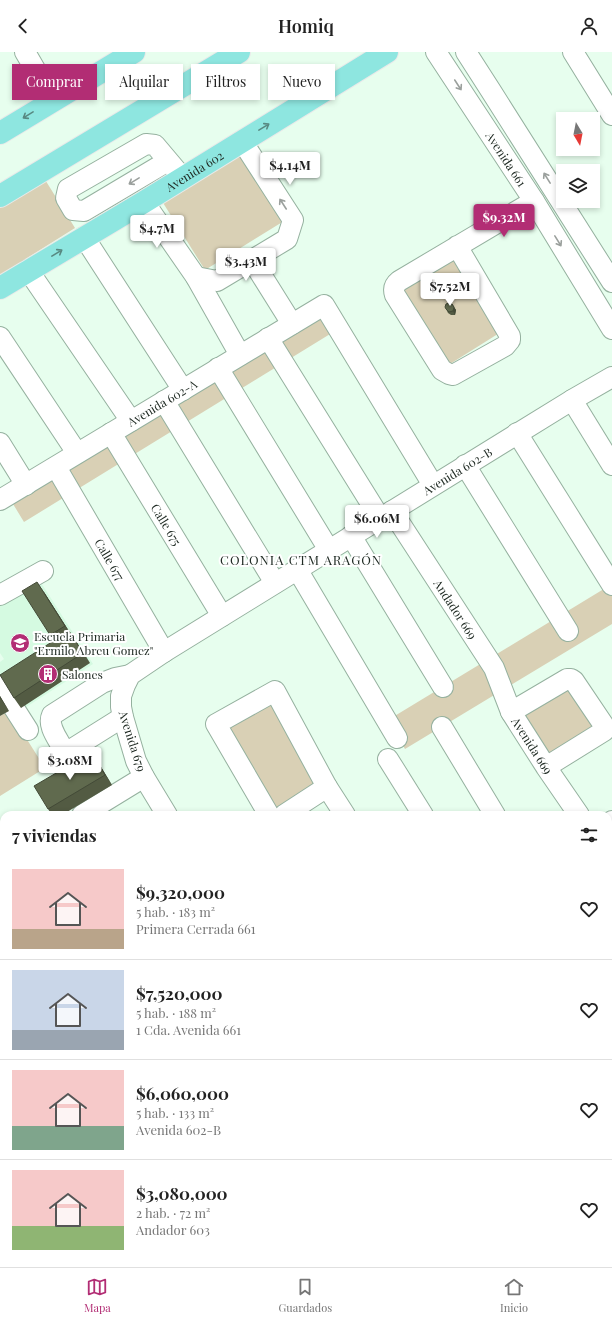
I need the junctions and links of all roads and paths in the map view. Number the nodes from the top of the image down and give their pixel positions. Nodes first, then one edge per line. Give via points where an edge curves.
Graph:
1 (25, 52) edge
2 (134, 52) edge
3 (211, 52) edge
4 (239, 52) edge
5 (387, 52) edge
6 (436, 52) edge
7 (466, 52) edge
8 (573, 52) edge
9 (32, 64) edge
10 (97, 74) edge
11 (53, 100) edge
12 (612, 115) edge
13 (0, 133) edge
14 (242, 141) junction
15 (168, 161) dead end
16 (182, 177) junction
17 (0, 180) edge
18 (0, 196) edge
19 (534, 201) junction
20 (144, 202) junction
21 (84, 238) junction
22 (457, 246) junction
23 (252, 260) junction
24 (28, 270) junction
25 (196, 277) junction
26 (612, 282) edge
27 (0, 288) edge
28 (292, 324) junction
29 (612, 329) edge
30 (0, 337) edge
31 (268, 338) junction
32 (240, 355) junction
33 (218, 368) junction
34 (612, 377) edge
35 (183, 390) junction
36 (572, 400) junction
37 (164, 401) junction
38 (131, 421) junction
39 (111, 433) junction
40 (517, 433) junction
41 (0, 443) edge
42 (77, 453) junction
43 (612, 465) edge
44 (465, 466) junction
45 (56, 467) junction
46 (26, 485) junction
47 (433, 486) junction
48 (0, 500) edge
49 (386, 514) junction
50 (351, 536) junction
51 (329, 550) junction
52 (297, 570) junction
53 (43, 571) dead end
54 (275, 583) junction
55 (612, 585) edge
56 (0, 595) edge
57 (222, 616) junction
58 (568, 631) dead end
59 (164, 652) junction
60 (128, 680) junction
61 (0, 686) edge
62 (443, 687) dead end
63 (511, 712) junction
64 (122, 717) junction
65 (442, 727) dead end
66 (28, 730) dead end
67 (397, 738) dead end
68 (388, 759) dead end
69 (546, 767) junction
70 (144, 777) junction
71 (327, 787) junction
72 (89, 811) edge
73 (165, 811) edge
74 (270, 811) edge
75 (280, 811) edge
76 (342, 811) edge
77 (420, 811) edge
78 (493, 811) edge
79 (577, 811) edge

1 - 9 street
2 - 10 main road
3 - 17 main road
4 - 18 main road
14 -> 5 main road, Avenida 602
6 -> 19 street, Avenida 661
26 -> 7 street, Avenida 661
8 - 12 street
11 -> 13 main road
14 - 16 main road, Avenida 602
23 -> 14 street via 288,239 293,220
15 - 16 street
20 -> 16 main road, Avenida 602
19 - 22 street
19 -> 29 street, Avenida 661
20 - 21 main road, Avenida 602
20 - 25 street
24 -> 21 main road, Avenida 602
21 - 35 street
22 - 22 street via 510,336 505,346 456,374 449,374 442,370 395,295 394,287 399,281
23 - 25 street via 217,281
23 - 28 street
24 - 27 main road, Avenida 602
24 - 38 street
25 - 32 street
28 - 31 street, Avenida 602-A
28 - 47 street, Avenida 602-A via 324,305
30 - 42 street
31 - 32 street, Avenida 602-A
31 - 49 street, Andador 669
32 - 33 street, Avenida 602-A
33 - 35 street, Avenida 602-A
33 - 51 street
34 - 36 street, Avenida 602-B
35 - 37 street, Avenida 602-A
36 - 40 street, Avenida 602-B
36 - 43 street
37 - 38 street, Avenida 602-A
37 - 54 street
38 - 39 street, Avenida 602-A
39 - 42 street, Avenida 602-A
39 - 57 street, Calle 675
40 - 44 street, Avenida 602-B
40 - 55 street
41 - 46 street
42 - 45 street, Avenida 602-A
44 - 47 street, Avenida 602-B
44 - 58 street
45 - 46 street, Avenida 602-A
45 - 59 street, Calle 677
46 - 48 street, Avenida 602-A
47 - 49 street, Avenida 602-B
49 - 50 street, Avenida 602-B
49 - 63 street, Andador 669 via 494,668
50 - 51 street, Avenida 602-B
50 - 62 street
51 - 52 street, Avenida 602-B
52 - 54 street, Avenida 602-B
52 - 67 street
53 - 56 street
54 - 57 street, Avenida 602-B
57 - 59 street, Avenida 602-B
59 - 60 street, Avenida 602-B
60 - 64 street, Avenida 679 via 121,696
60 - 64 street via 115,678 102,683 52,716 50,725 63,749 67,750
61 - 66 street
63 - 69 street, Avenida 669
63 - 69 street, Avenida 669 via 571,679 604,724 605,729
64 - 70 street, Avenida 679 via 136,761
65 - 78 street
68 - 77 street
69 - 79 street, Avenida 669
70 - 72 street
70 - 73 street, Avenida 679
71 - 74 street via 276,691 216,724
71 - 75 street
71 - 76 street

